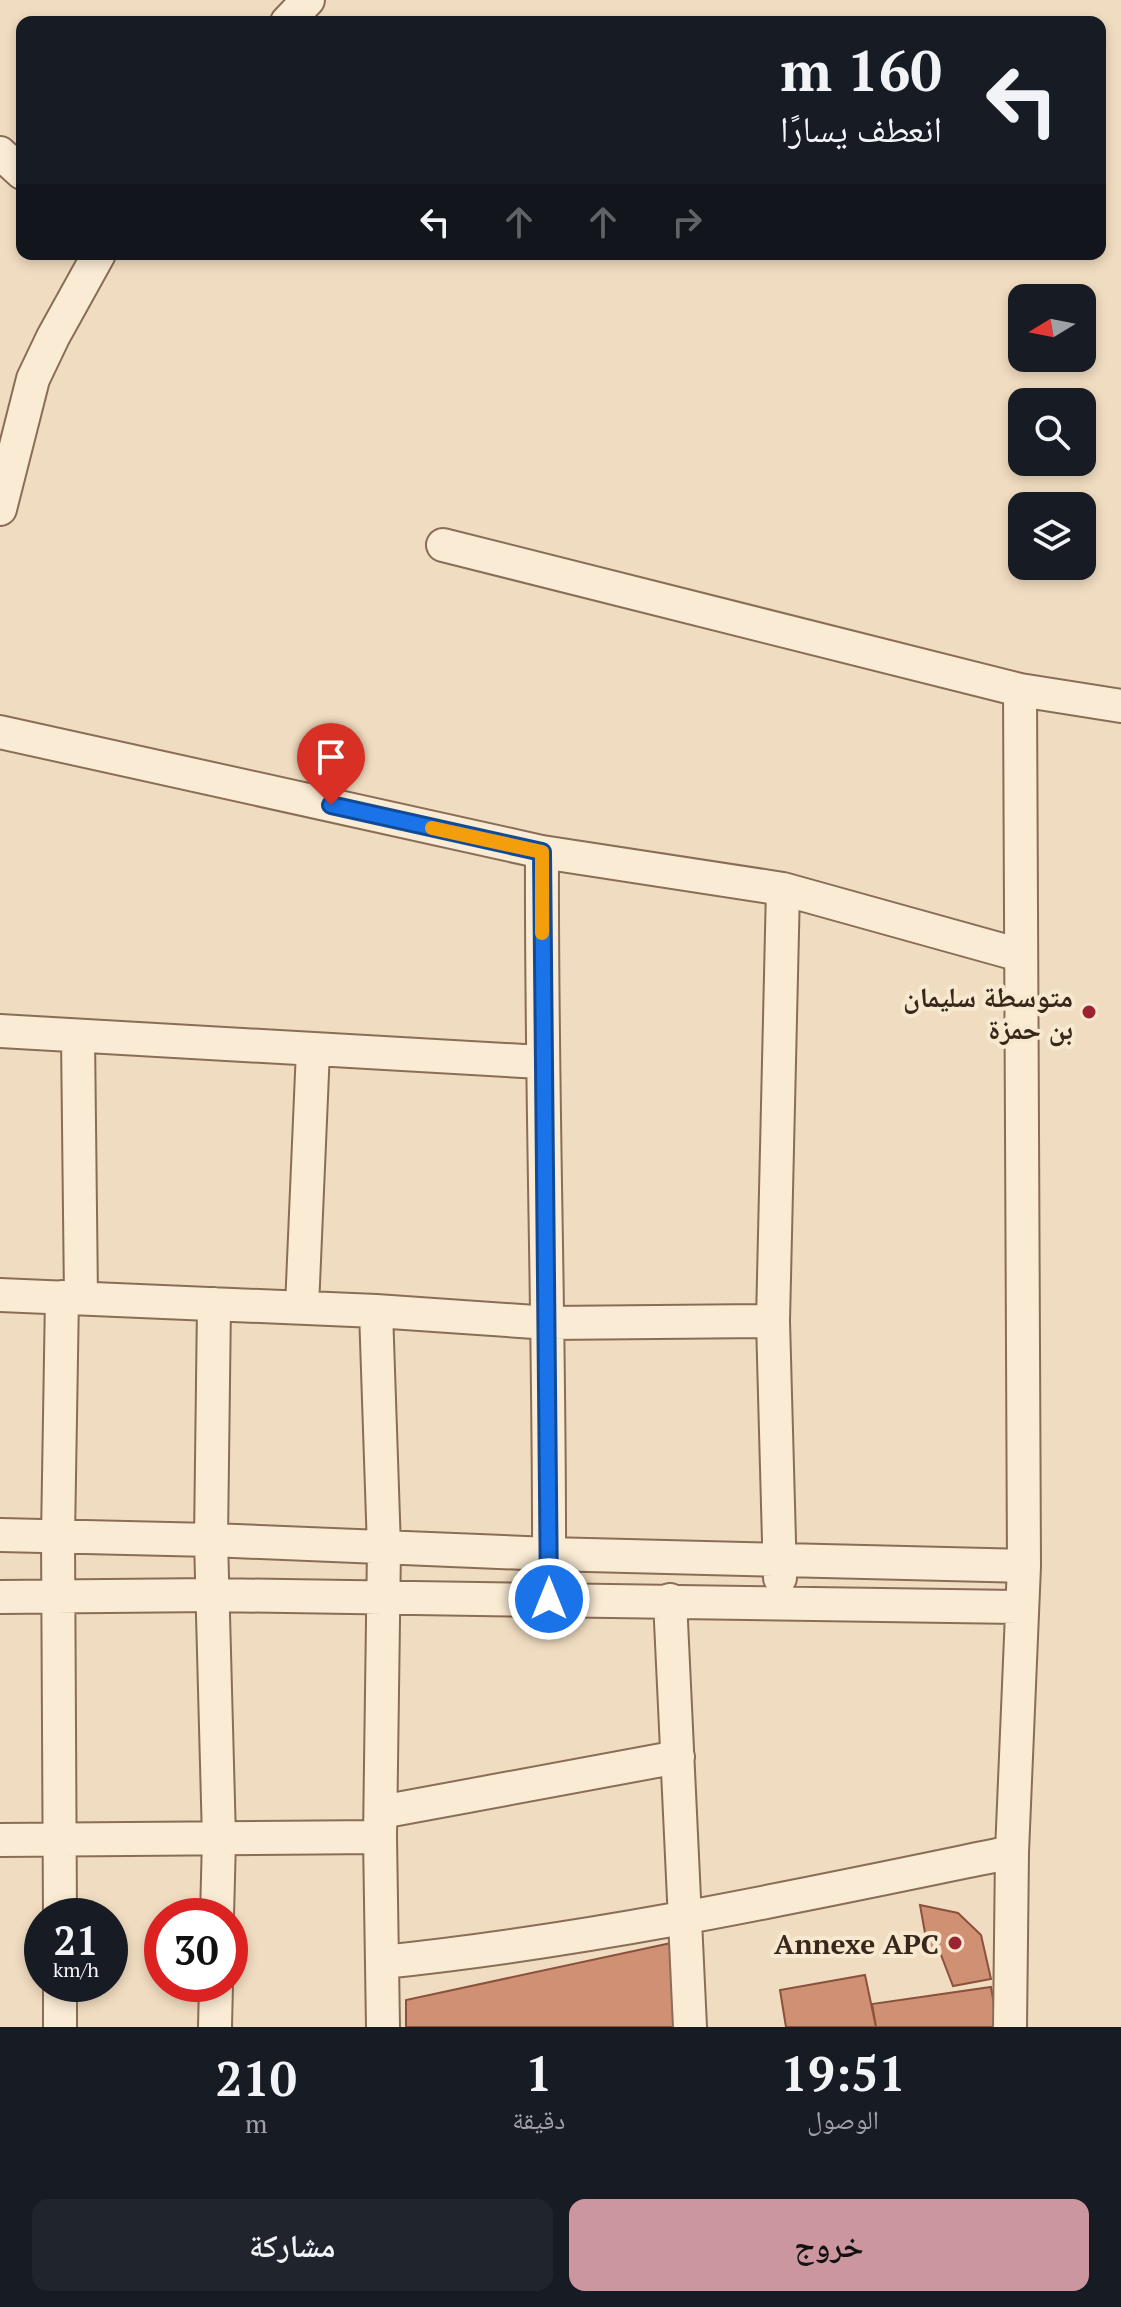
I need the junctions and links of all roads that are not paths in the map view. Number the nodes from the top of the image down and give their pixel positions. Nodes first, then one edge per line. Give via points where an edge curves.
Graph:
1 (308, 0) edge
2 (293, 16) edge
3 (0, 153) edge
4 (16, 168) edge
5 (96, 260) edge
6 (0, 508) edge
7 (443, 545) dead end
8 (1020, 690) junction
9 (1121, 706) edge
10 (0, 732) edge
11 (542, 852) junction
12 (783, 889) junction
13 (1020, 955) junction
14 (0, 1031) edge
15 (78, 1037) junction
16 (313, 1050) junction
17 (541, 1062) junction
18 (0, 1295) edge
19 (71, 1298) junction
20 (214, 1304) junction
21 (302, 1307) junction
22 (376, 1311) junction
23 (773, 1321) junction
24 (549, 1323) junction
25 (0, 1535) edge
26 (58, 1537) junction
27 (211, 1540) junction
28 (384, 1548) junction
29 (549, 1554) junction
30 (780, 1559) junction
31 (1024, 1566) junction
32 (213, 1595) junction
33 (0, 1597) edge
34 (60, 1597) junction
35 (383, 1598) junction
36 (549, 1599) junction
37 (670, 1600) junction
38 (780, 1603) junction
39 (1021, 1607) junction
40 (678, 1757) junction
41 (381, 1824) junction
42 (219, 1839) junction
43 (0, 1840) edge
44 (60, 1841) junction
45 (1012, 1852) junction
46 (60, 1898) edge
47 (217, 1898) edge
48 (686, 1919) junction
49 (383, 1962) junction
50 (60, 2002) edge
51 (216, 2002) edge
52 (60, 2027) edge
53 (215, 2027) edge
54 (383, 2027) edge
55 (690, 2027) edge
56 (1010, 2027) edge

1 - 2 street
3 - 4 street
5 - 6 street via 33,379
7 - 8 street
8 - 9 street
8 - 13 street
10 - 11 street
11 - 12 street
11 - 17 street
12 - 13 street
12 - 23 street
13 - 31 street
14 - 15 street
15 - 16 street
15 - 19 street
16 - 17 street
16 - 21 street
17 - 24 street
18 - 19 street
19 - 20 street
19 - 26 street
20 - 21 street
20 - 27 street
21 - 22 street
22 - 24 street
22 - 28 street
23 - 24 street
23 - 30 street
24 - 29 street
25 - 26 street
26 - 27 street
26 - 34 street
27 - 28 street
27 - 32 street
28 - 29 street
28 - 35 street
29 - 30 street
29 - 36 street
30 - 31 street
30 - 38 street
31 - 39 street
32 - 34 street
32 - 35 street
32 - 42 street
33 - 34 street
34 - 44 street
35 - 36 street
35 - 41 street
36 - 37 street
37 - 38 street
37 - 40 street
38 - 39 street
39 - 45 street
40 - 41 street
40 - 48 street
41 - 42 street
41 - 49 street
42 - 44 street
42 - 47 street
43 - 44 street
44 - 46 street
45 - 48 street
45 - 56 street
48 - 49 street
48 - 55 street
49 - 54 street
50 - 52 street
51 - 53 street

